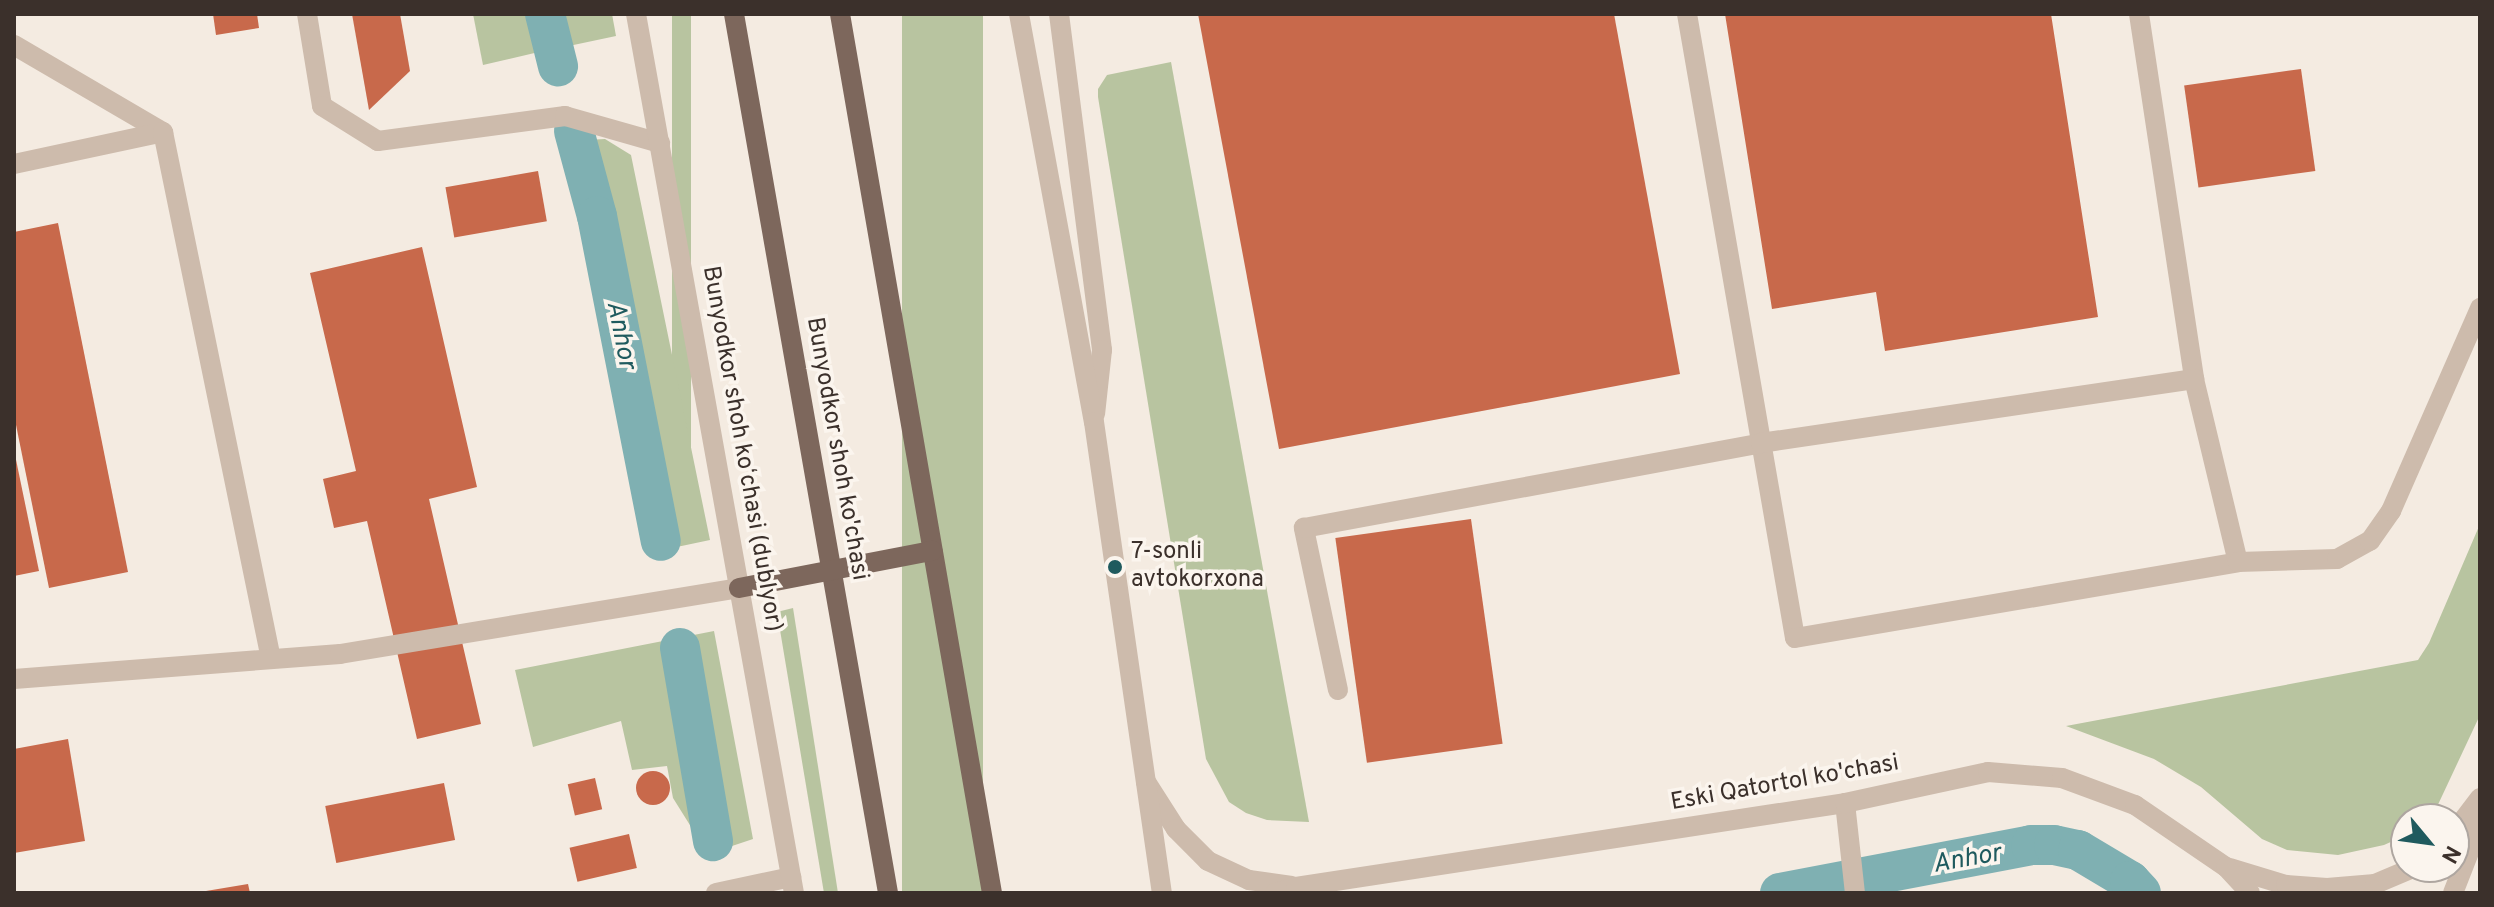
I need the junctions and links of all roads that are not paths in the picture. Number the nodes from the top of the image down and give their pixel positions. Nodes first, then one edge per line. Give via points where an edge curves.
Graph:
1 (307, 14) edge
2 (636, 14) edge
3 (734, 14) edge
4 (840, 14) edge
5 (1019, 14) edge
6 (1059, 14) edge
7 (1687, 14) edge
8 (2139, 14) edge
9 (14, 45) edge
10 (163, 132) junction
11 (660, 143) junction
12 (14, 164) edge
13 (2480, 308) edge
14 (2194, 379) junction
15 (1094, 422) junction
16 (1761, 443) junction
17 (932, 551) junction
18 (2238, 562) junction
19 (831, 571) junction
20 (739, 588) junction
21 (271, 659) junction
22 (14, 679) edge
23 (1338, 690) dead end
24 (1146, 782) junction
25 (1845, 803) junction
26 (2480, 824) edge
27 (2226, 867) junction
28 (2390, 878) edge
29 (793, 885) edge
30 (1296, 887) junction
31 (716, 893) edge
32 (888, 893) edge
33 (992, 893) edge
34 (1162, 893) edge
35 (1275, 893) edge
36 (1855, 893) edge
37 (2250, 893) edge
38 (2453, 893) edge

1 - 11 street via 322,106 378,141 565,116
2 - 11 street, Bunyodkor shoh koʻchasi (dublyor)
3 - 19 main road, Bunyodkor shoh ko'chasi
4 - 17 main road
5 - 15 street
6 - 15 street via 1102,350
7 - 16 street
8 - 14 street
9 - 10 street
10 - 12 street
10 - 21 street
11 - 20 street, Bunyodkor shoh koʻchasi (dublyor)
13 - 18 street via 2391,511 2370,541 2337,559
14 - 16 street
14 - 18 street
15 - 24 street
16 - 18 street via 1795,638
16 - 23 street via 1304,528
17 - 19 main road
17 - 33 main road
19 - 20 main road
19 - 32 main road, Bunyodkor shoh ko'chasi
20 - 21 street via 340,654
20 - 29 street, Bunyodkor shoh koʻchasi (dublyor)
21 - 22 street
24 - 30 street, Eski Qatortol ko'chasi via 1176,829 1208,861 1249,880
24 - 34 street
25 - 27 street, Eski Qatortol ko'chasi via 1988,772 2062,778 2135,805
25 - 30 street, Eski Qatortol ko'chasi
25 - 36 street
26 - 38 street
27 - 28 street via 2286,885 2327,888
27 - 37 street, Eski Qatortol ko'chasi
29 - 31 street
30 - 35 street, Eski Qatortol ko'chasi

